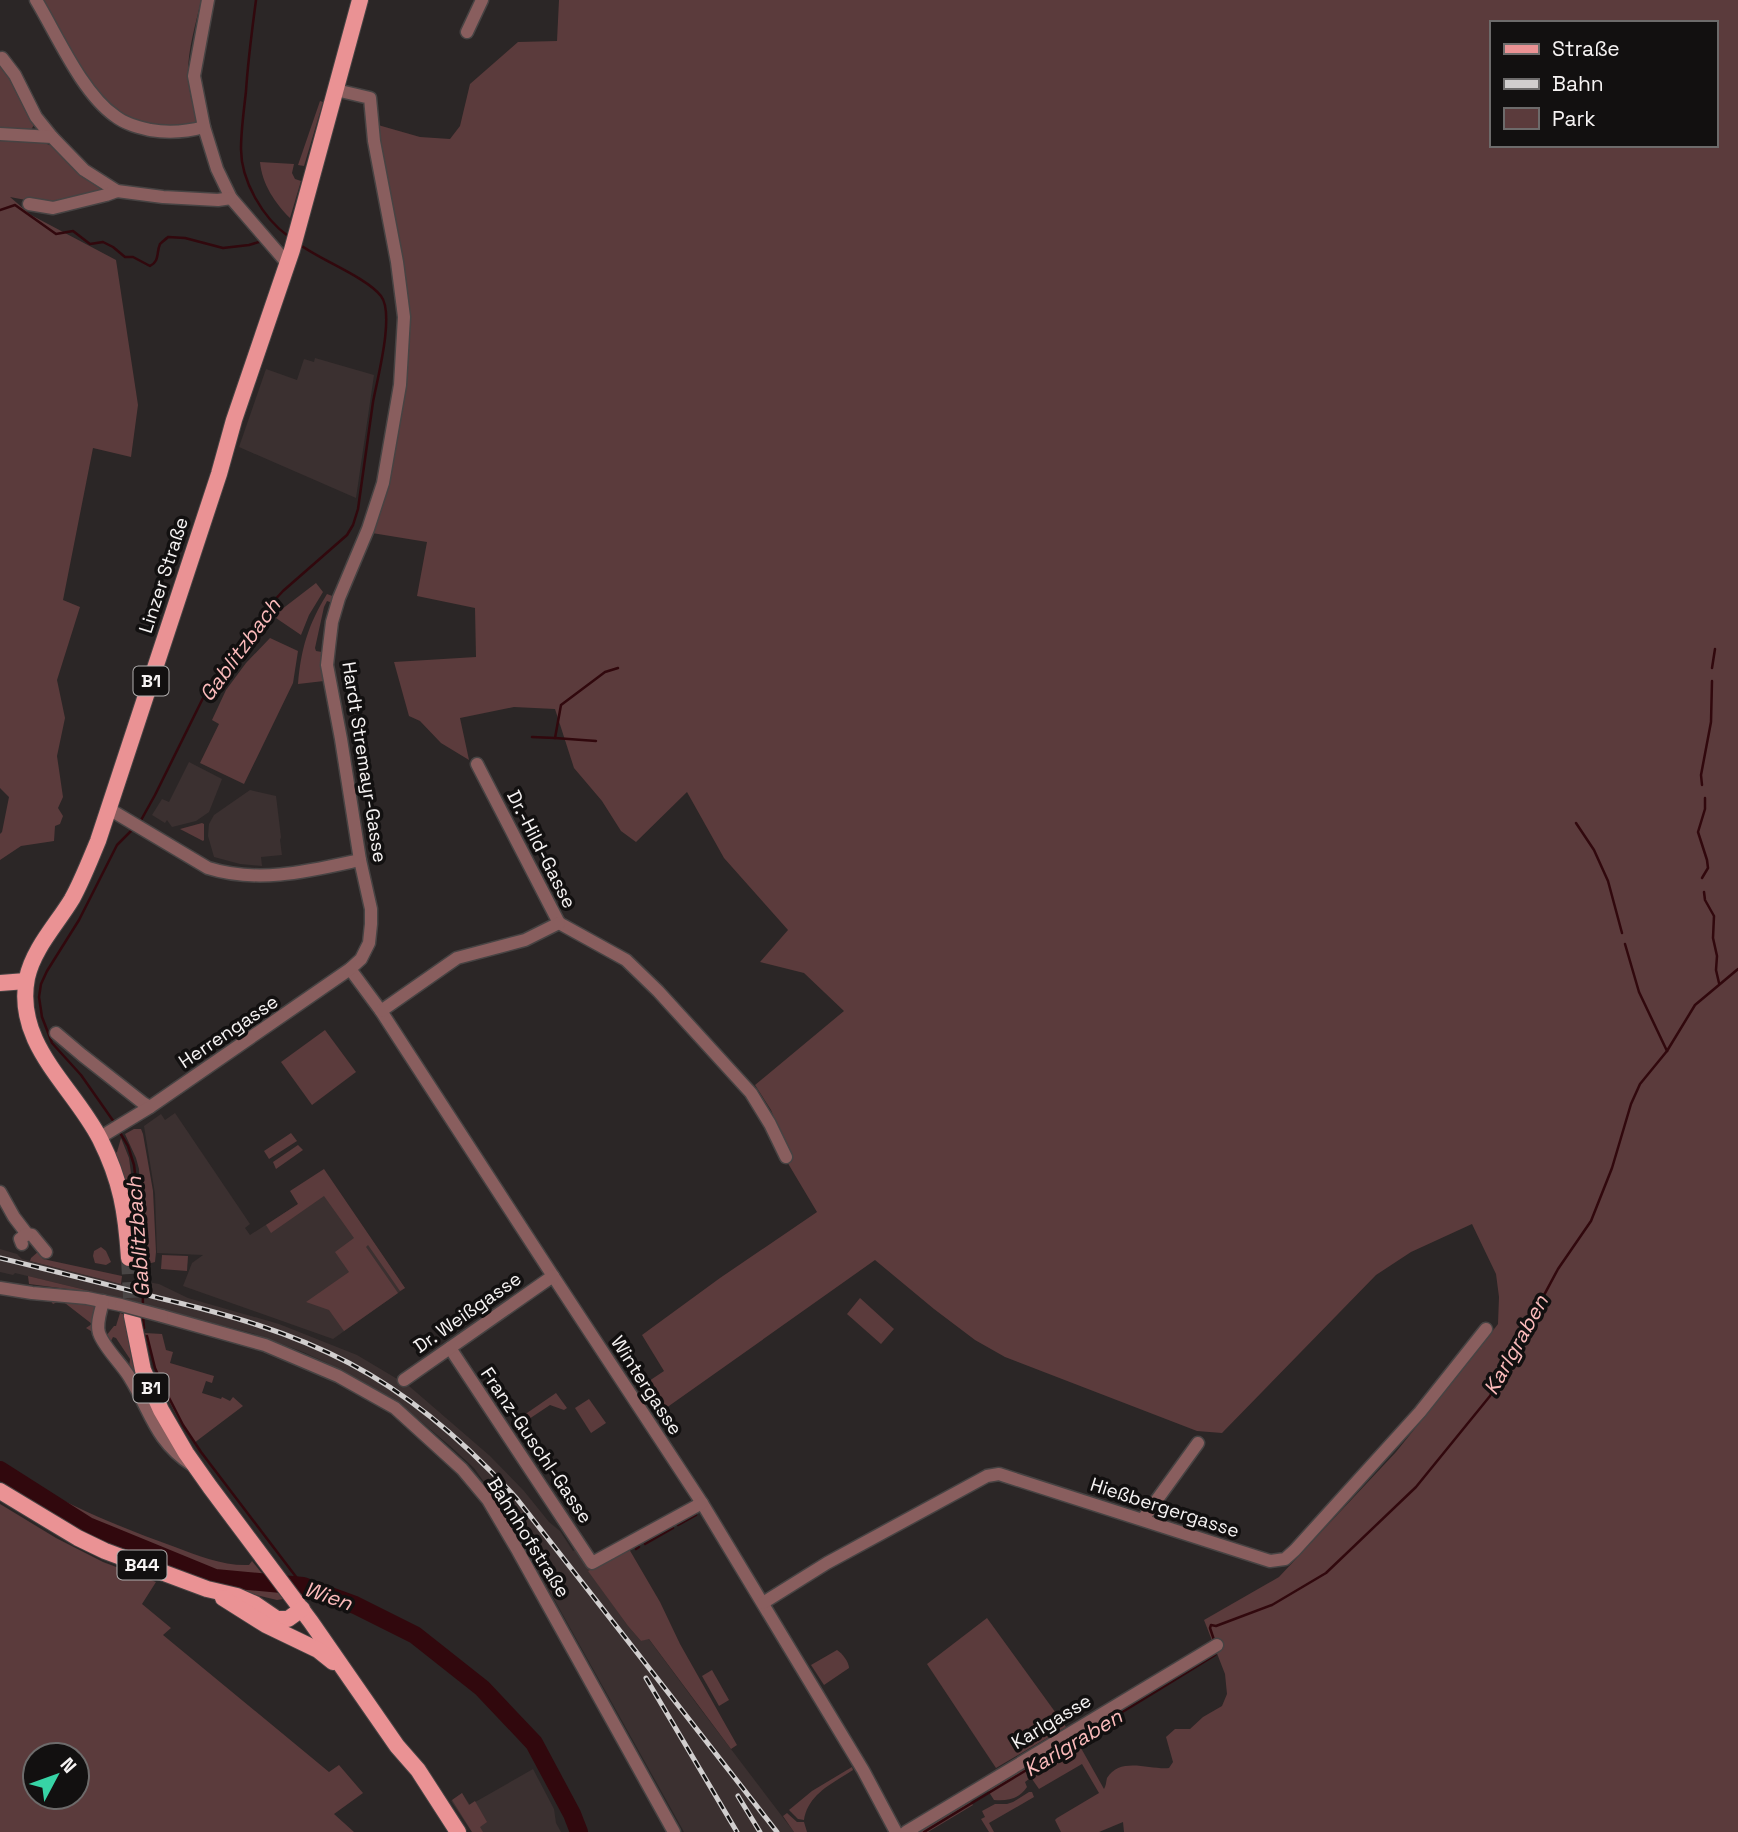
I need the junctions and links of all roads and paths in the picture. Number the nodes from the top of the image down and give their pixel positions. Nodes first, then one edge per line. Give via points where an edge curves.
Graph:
1 (36, 0) edge
2 (208, 0) edge
3 (360, 0) edge
4 (482, 0) edge
5 (467, 32) dead end
6 (2, 58) dead end
7 (336, 90) junction
8 (204, 127) junction
9 (0, 134) edge
10 (52, 137) junction
11 (117, 191) junction
12 (231, 198) junction
13 (29, 204) dead end
14 (285, 254) junction
15 (477, 764) dead end
16 (109, 809) junction
17 (360, 860) junction
18 (559, 923) junction
19 (350, 970) junction
20 (26, 981) junction
21 (0, 983) edge
22 (381, 1011) junction
23 (56, 1033) dead end
24 (150, 1107) junction
25 (99, 1138) junction
26 (786, 1157) dead end
27 (5, 1200) edge
28 (41, 1249) dead end
29 (128, 1258) tunnel mouth
30 (553, 1276) junction
31 (0, 1288) edge
32 (103, 1301) junction
33 (126, 1310) junction
34 (1486, 1329) dead end
35 (450, 1348) junction
36 (404, 1380) dead end
37 (1198, 1443) dead end
38 (197, 1468) junction
39 (0, 1491) edge
40 (702, 1503) junction
41 (1143, 1519) junction
42 (207, 1589) junction
43 (763, 1603) junction
44 (303, 1610) junction
45 (283, 1633) junction
46 (1217, 1645) dead end
47 (355, 1683) junction
48 (397, 1746) junction
49 (447, 1832) edge
50 (458, 1832) edge
51 (674, 1832) edge
52 (896, 1832) edge
53 (906, 1832) edge

1 - 8 street via 83,82 114,116 161,132
2 - 8 street via 194,76
3 - 7 main road, Linzer Straße / B1
4 - 5 street
6 - 10 street
7 - 14 main road, Linzer Straße / B1 via 300,220
7 - 17 street, Hardt Stremayr-Gasse via 370,99 404,317 400,385 383,483 340,598 328,647 327,665
8 - 12 street
9 - 10 street
10 - 11 street via 83,170
11 - 12 street
11 - 13 street via 53,208
12 - 14 street
14 - 16 main road, Linzer Straße / B1
15 - 18 street, Dr.-Hild-Gasse
16 - 17 street via 222,873 292,874
16 - 20 main road, Linzer Straße / B1 via 78,887 33,959
17 - 19 street, Hardt Stremayr-Gasse via 371,932 367,950
18 - 22 street, Dr.-Hild-Gasse via 525,940 457,958
18 - 26 street via 626,960 658,990 751,1093
19 - 22 street, Wintergasse
19 - 24 street, Herrengasse
20 - 21 main road
20 - 25 main road, Linzer Straße / B1 via 28,1019 36,1045
22 - 30 street, Wintergasse
23 - 24 street
24 - 25 street, Herrengasse
25 - 29 main road, Linzer Straße / B1 via 122,1196
27 - 28 street
30 - 35 street, Dr. Weißgasse
30 - 40 street, Wintergasse
31 - 32 street, Bahnhofstraße
32 - 33 street, Bahnhofstraße
32 - 38 street via 98,1325 101,1337 131,1378 165,1441 176,1455
33 - 38 main road, B1 via 152,1391
33 - 51 street, Bahnhofstraße, bridge via 162,1315 265,1345 338,1376 395,1408 462,1469 488,1500
34 - 41 street, Hießbergergasse via 1355,1486 1285,1559 1270,1562
35 - 36 street, Dr. Weißgasse
35 - 40 street, Franz-Guschl-Gasse via 592,1563
37 - 41 street
38 - 44 main road, B1
39 - 42 main road, B44 via 87,1542
40 - 43 street, Wintergasse
41 - 43 street, Hießbergergasse via 999,1474 987,1476
42 - 44 main road, B44 via 246,1600 281,1620
42 - 45 main road, B44
43 - 52 street, Wintergasse
44 - 45 main road via 298,1631
44 - 47 main road, B1
45 - 47 main road via 318,1650
46 - 53 street, Karlgasse
47 - 48 main road, B1
48 - 49 main road, B1
48 - 50 main road, B1

